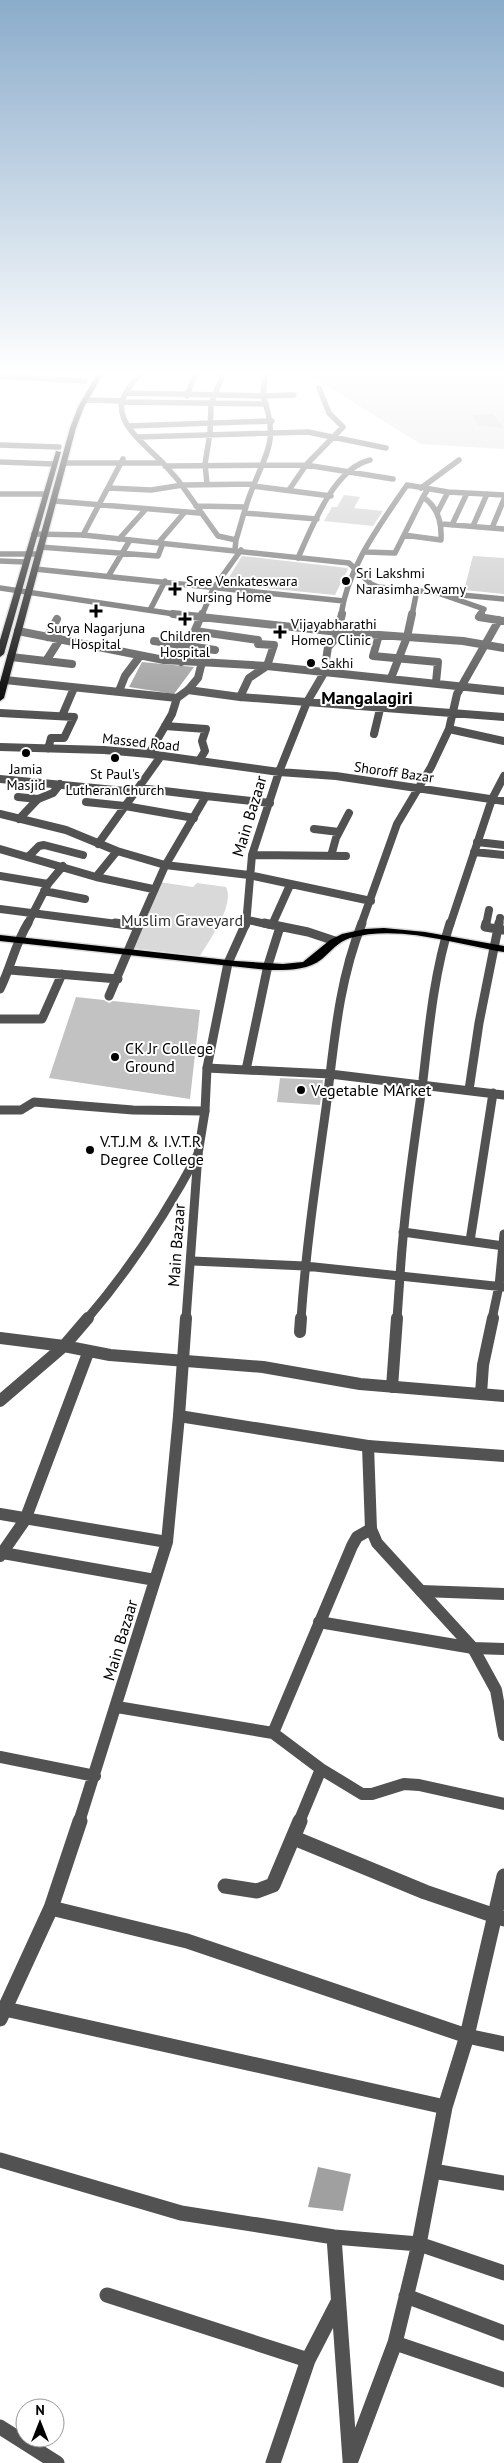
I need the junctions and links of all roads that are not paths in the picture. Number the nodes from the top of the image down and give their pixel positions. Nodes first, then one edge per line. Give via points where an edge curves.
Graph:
1 (46, 487) edge
2 (58, 487) edge
3 (167, 487) edge
4 (184, 487) edge
5 (252, 487) edge
6 (267, 487) edge
7 (291, 487) edge
8 (337, 487) edge
9 (406, 487) edge
10 (419, 487) edge
11 (109, 488) joint
12 (425, 488) junction
13 (289, 490) junction
14 (448, 492) junction
15 (467, 493) junction
16 (0, 494) edge
17 (44, 494) junction
18 (487, 494) junction
19 (331, 496) junction
20 (423, 496) junction
21 (504, 497) edge
22 (54, 500) junction
23 (101, 503) junction
24 (196, 506) junction
25 (146, 509) junction
26 (245, 510) junction
27 (437, 512) junction
28 (184, 513) junction
29 (199, 513) junction
30 (317, 519) junction
31 (442, 524) junction
32 (452, 525) junction
33 (473, 526) junction
34 (492, 528) junction
35 (504, 528) edge
36 (34, 534) junction
37 (44, 534) junction
38 (84, 535) junction
39 (404, 535) junction
40 (119, 539) junction
41 (130, 540) junction
42 (236, 540) junction
43 (161, 542) junction
44 (238, 549) junction
45 (39, 551) junction
46 (124, 552) junction
47 (366, 552) junction
48 (0, 554) edge
49 (27, 558) junction
50 (298, 558) junction
51 (0, 561) edge
52 (34, 569) junction
53 (356, 570) junction
54 (109, 575) junction
55 (165, 581) junction
56 (215, 586) junction
57 (0, 588) edge
58 (417, 590) junction
59 (18, 591) junction
60 (28, 592) junction
61 (434, 592) junction
62 (504, 599) edge
63 (344, 601) junction
64 (150, 610) junction
65 (200, 618) junction
66 (57, 619) dead end
67 (502, 620) edge
68 (4, 628) edge
69 (18, 631) junction
70 (195, 631) junction
71 (338, 632) junction
72 (171, 633) dead end
73 (379, 635) junction
74 (47, 637) junction
75 (407, 637) junction
76 (60, 639) junction
77 (154, 641) dead end
78 (165, 643) junction
79 (188, 646) junction
80 (485, 646) junction
81 (504, 648) edge
82 (215, 650) dead end
83 (0, 654) edge
84 (140, 656) junction
85 (11, 657) junction
86 (399, 659) junction
87 (46, 661) junction
88 (181, 662) junction
89 (202, 662) junction
90 (72, 664) dead end
91 (267, 666) junction
92 (324, 673) junction
93 (391, 678) junction
94 (5, 680) junction
95 (436, 682) junction
96 (463, 686) junction
97 (74, 688) junction
98 (188, 690) junction
99 (119, 691) junction
100 (504, 691) edge
101 (240, 697) junction
102 (0, 698) edge
103 (177, 698) junction
104 (306, 702) junction
105 (380, 709) junction
106 (0, 713) edge
107 (451, 714) junction
108 (62, 716) junction
109 (504, 717) edge
110 (165, 726) junction
111 (449, 729) junction
112 (374, 734) dead end
113 (504, 741) edge
114 (0, 747) edge
115 (48, 749) junction
116 (149, 754) junction
117 (161, 756) junction
118 (199, 761) junction
119 (279, 772) junction
120 (504, 776) edge
121 (0, 780) edge
122 (60, 784) junction
123 (418, 788) junction
124 (138, 790) junction
125 (206, 796) junction
126 (18, 798) dead end
127 (492, 799) junction
128 (38, 800) junction
129 (504, 801) edge
130 (86, 802) dead end
131 (270, 803) junction
132 (125, 806) junction
133 (349, 813) dead end
134 (0, 814) edge
135 (194, 818) junction
136 (19, 819) junction
137 (314, 829) dead end
138 (339, 832) junction
139 (477, 842) junction
140 (98, 844) junction
141 (504, 845) edge
142 (0, 850) edge
143 (117, 851) junction
144 (474, 852) junction
145 (82, 855) dead end
146 (252, 855) junction
147 (504, 855) edge
148 (331, 856) junction
149 (346, 856) dead end
150 (28, 857) junction
151 (165, 865) junction
152 (63, 866) junction
153 (0, 876) edge
154 (249, 876) junction
155 (96, 877) junction
156 (290, 885) junction
157 (46, 888) junction
158 (153, 889) junction
159 (85, 899) dead end
160 (371, 901) junction
161 (0, 908) edge
162 (489, 910) dead end
163 (35, 912) junction
164 (500, 918) dead end
165 (248, 920) junction
166 (137, 926) junction
167 (276, 926) junction
168 (501, 930) edge
169 (358, 933) junction
170 (0, 938) edge
171 (445, 939) junction
172 (18, 940) junction
173 (335, 941) junction
174 (498, 948) edge
175 (129, 951) junction
176 (228, 963) junction
177 (268, 965) junction
178 (10, 970) junction
179 (62, 974) junction
180 (118, 979) junction
181 (0, 989) edge
182 (109, 996) dead end
183 (0, 1020) edge
184 (207, 1068) junction
185 (246, 1070) junction
186 (330, 1074) junction
187 (423, 1083) junction
188 (470, 1090) junction
189 (493, 1093) junction
190 (504, 1095) edge
191 (0, 1110) edge
192 (206, 1111) junction
193 (198, 1154) junction
194 (403, 1232) junction
195 (470, 1241) junction
196 (503, 1242) edge
197 (192, 1260) junction
198 (305, 1266) junction
199 (400, 1276) junction
200 (501, 1286) edge
201 (300, 1332) dead end
202 (0, 1338) edge
203 (64, 1346) junction
204 (88, 1353) junction
205 (184, 1360) junction
206 (392, 1387) junction
207 (481, 1394) junction
208 (504, 1396) edge
209 (0, 1401) edge
210 (179, 1416) junction
211 (368, 1446) junction
212 (504, 1456) edge
213 (0, 1514) edge
214 (25, 1520) junction
215 (371, 1529) junction
216 (167, 1542) junction
217 (2, 1554) edge
218 (155, 1580) junction
219 (420, 1590) junction
220 (504, 1594) edge
221 (320, 1622) junction
222 (472, 1648) junction
223 (504, 1649) edge
224 (117, 1707) junction
225 (273, 1733) junction
226 (504, 1735) edge
227 (0, 1757) edge
228 (321, 1769) junction
229 (95, 1776) junction
230 (504, 1804) edge
231 (294, 1838) junction
232 (504, 1876) edge
233 (225, 1886) dead end
234 (51, 1908) junction
235 (500, 1917) edge
236 (2, 2012) edge
237 (467, 2036) junction
238 (504, 2044) edge
239 (445, 2107) junction
240 (0, 2160) edge
241 (434, 2171) junction
242 (504, 2183) edge
243 (334, 2237) junction
244 (419, 2244) junction
245 (504, 2273) edge
246 (107, 2295) dead end
247 (406, 2296) junction
248 (338, 2301) junction
249 (504, 2333) edge
250 (395, 2343) junction
251 (308, 2360) junction
252 (504, 2380) edge
253 (0, 2427) edge
254 (57, 2463) edge
255 (273, 2463) edge
256 (350, 2463) edge

1 - 17 main road
2 - 22 main road
3 - 11 street via 151,490
4 - 24 street
5 - 26 street
6 - 13 street
7 - 13 street
8 - 19 street
9 - 47 street, Main Bazaar
10 - 12 street, Main Bazaar
11 - 23 street
12 - 14 street
12 - 20 street
13 - 19 street
14 - 15 street
14 - 27 street
15 - 18 street
15 - 32 street
16 - 17 street
17 - 36 main road
18 - 21 street
18 - 33 street
19 - 30 street
20 - 27 street
20 - 39 street
21 - 34 street
22 - 23 street
22 - 37 main road
23 - 25 street
23 - 38 street
24 - 26 street
24 - 29 street
25 - 28 street
25 - 40 street
26 - 30 street
26 - 42 street
27 - 31 street
28 - 29 street
28 - 43 street
29 - 42 street via 218,536
30 - 50 street
31 - 32 street
31 - 39 street via 441,540
32 - 33 street
33 - 34 street
34 - 35 street
36 - 37 street
36 - 49 main road
37 - 38 street
37 - 45 main road
38 - 40 street
39 - 47 street via 395,553
40 - 41 street
41 - 43 street
41 - 46 street
42 - 44 street
43 - 44 street
43 - 46 street via 158,556
44 - 50 street
44 - 56 street
45 - 46 street
45 - 49 street
45 - 52 main road
46 - 54 street
47 - 53 street, Main Bazaar
48 - 49 street
49 - 51 street
49 - 59 main road
50 - 53 street via 349,563
52 - 54 street
52 - 60 main road
53 - 58 street via 374,586
53 - 63 street, Main Bazaar
54 - 55 street
55 - 56 street
55 - 64 street
56 - 63 street
56 - 65 street
57 - 59 street
58 - 61 street
58 - 75 street
59 - 60 street
59 - 68 main road
60 - 64 street
60 - 69 main road
61 - 62 street
61 - 67 street via 484,610 479,617
63 - 71 street, Main Bazaar
64 - 65 street
65 - 70 street
65 - 71 street
66 - 74 street
67 - 80 street
68 - 83 main road
69 - 74 street
69 - 85 main road
70 - 79 street
70 - 91 street via 274,645
71 - 73 street
71 - 92 street, Main Bazaar via 328,647
72 - 78 street
73 - 75 street
73 - 86 street via 373,656
74 - 76 street
75 - 80 street
75 - 86 street
76 - 84 street
76 - 87 street
77 - 78 street
78 - 79 street
79 - 82 street
79 - 88 street
80 - 81 street
80 - 96 street
84 - 88 street
84 - 99 street
85 - 87 street
85 - 94 main road
86 - 93 street
86 - 95 street via 438,662
87 - 90 street
88 - 89 street
89 - 91 street
89 - 98 street via 198,678
91 - 92 street
91 - 101 street via 249,678
92 - 93 street
92 - 104 street, Main Bazaar
93 - 95 street
94 - 97 street
94 - 102 main road
95 - 96 street
96 - 100 street
96 - 107 street
97 - 99 street
97 - 108 street
98 - 101 street
98 - 103 street
99 - 103 street
101 - 104 street
103 - 110 street
104 - 105 street
104 - 119 street, Main Bazaar
105 - 107 street
105 - 112 street
106 - 108 street
107 - 109 street
107 - 111 street
108 - 115 street via 74,717 64,738 51,738
110 - 116 street
110 - 118 street via 206,728 202,741 205,751
111 - 113 street
111 - 123 street
114 - 115 street, Massed Road
115 - 116 street, Massed Road
116 - 117 street, Massed Road
117 - 118 street, Massed Road
117 - 124 street
118 - 119 street, Massed Road
119 - 123 street, Shoroff Bazar
119 - 131 street, Main Bazaar
120 - 127 street
121 - 122 street
122 - 124 street
122 - 128 street via 53,793
123 - 127 street, Shoroff Bazar
123 - 160 street via 397,824
124 - 125 street
124 - 132 street
125 - 131 street
125 - 135 street
126 - 128 street
127 - 129 street, Shoroff Bazar
127 - 139 street
128 - 136 street
130 - 132 street
131 - 146 street, Main Bazaar
132 - 135 street
132 - 140 street
133 - 138 street
134 - 136 street
135 - 151 street
136 - 140 street via 66,830
137 - 138 street
138 - 148 street
139 - 141 street
139 - 144 street
140 - 143 street
142 - 150 street
143 - 151 street
143 - 155 street
144 - 147 street
144 - 171 street
145 - 150 street via 44,845
146 - 148 street
146 - 154 street, Main Bazaar
148 - 149 street
150 - 152 street
151 - 154 street
151 - 158 street
152 - 155 street
152 - 157 street
153 - 157 street
154 - 156 street
154 - 165 street, Main Bazaar
155 - 158 street
156 - 160 street
156 - 167 street
157 - 159 street
157 - 163 street
158 - 166 street
160 - 169 street
161 - 163 street
162 - 168 street via 485,927
163 - 166 street
163 - 172 street
164 - 168 street
165 - 167 street
165 - 176 street, Main Bazaar
166 - 175 street
167 - 173 street
167 - 177 street
168 - 174 street
169 - 171 main road via 377,931
169 - 173 main road
169 - 186 street via 339,1000
170 - 172 main road
171 - 174 main road
171 - 187 street
172 - 175 main road
172 - 178 street
173 - 177 main road via 321,956 307,964
174 - 188 street
175 - 176 main road
175 - 180 street
176 - 177 main road
176 - 184 street, Main Bazaar
177 - 185 street
178 - 179 street
178 - 181 street
179 - 180 street
179 - 183 street via 42,1019
180 - 182 street
184 - 185 street
184 - 192 street, Main Bazaar
185 - 186 street
186 - 187 street
186 - 198 street
187 - 188 street
187 - 194 street
188 - 189 street
189 - 190 street
189 - 195 street
191 - 192 street via 21,1110 34,1102 133,1110
192 - 193 street, Main Bazaar
193 - 197 street, Main Bazaar
193 - 203 street via 177,1193 109,1293
194 - 195 street
194 - 199 street
195 - 196 street
196 - 200 street
197 - 198 street
197 - 205 street, Main Bazaar
198 - 199 street
198 - 201 street
199 - 200 street
199 - 206 street
200 - 207 street via 483,1365
202 - 203 street
203 - 204 street
203 - 209 street
204 - 205 street
204 - 214 street
205 - 206 street via 263,1367
205 - 210 street, Main Bazaar
206 - 207 street
207 - 208 street
210 - 211 street
210 - 216 street, Main Bazaar
211 - 212 street
211 - 215 street
213 - 214 street
214 - 216 street
214 - 217 street
215 - 219 street via 377,1542
215 - 221 street via 358,1537 352,1546
216 - 218 street, Main Bazaar
217 - 218 street
218 - 224 street, Main Bazaar
219 - 220 street
219 - 222 street
221 - 222 street
221 - 225 street
222 - 223 street
222 - 226 street via 496,1690
224 - 225 street
224 - 229 street, Main Bazaar
225 - 228 street
227 - 229 street
228 - 230 street via 362,1794 395,1786 418,1785
228 - 231 street
229 - 234 street, Main Bazaar
231 - 233 street via 273,1885 268,1889 260,1891
231 - 235 street via 425,1892
232 - 235 street
234 - 236 street, Main Bazaar
234 - 237 street via 187,1941
235 - 237 street
236 - 239 street
237 - 238 street
237 - 239 street
239 - 241 street
240 - 243 street via 180,2213
241 - 242 street
241 - 244 street
243 - 244 street
243 - 248 street
244 - 245 street
244 - 247 street
246 - 251 street
247 - 249 street
247 - 250 street
248 - 251 street
248 - 256 street
250 - 252 street
250 - 256 street
251 - 255 street
253 - 254 street

